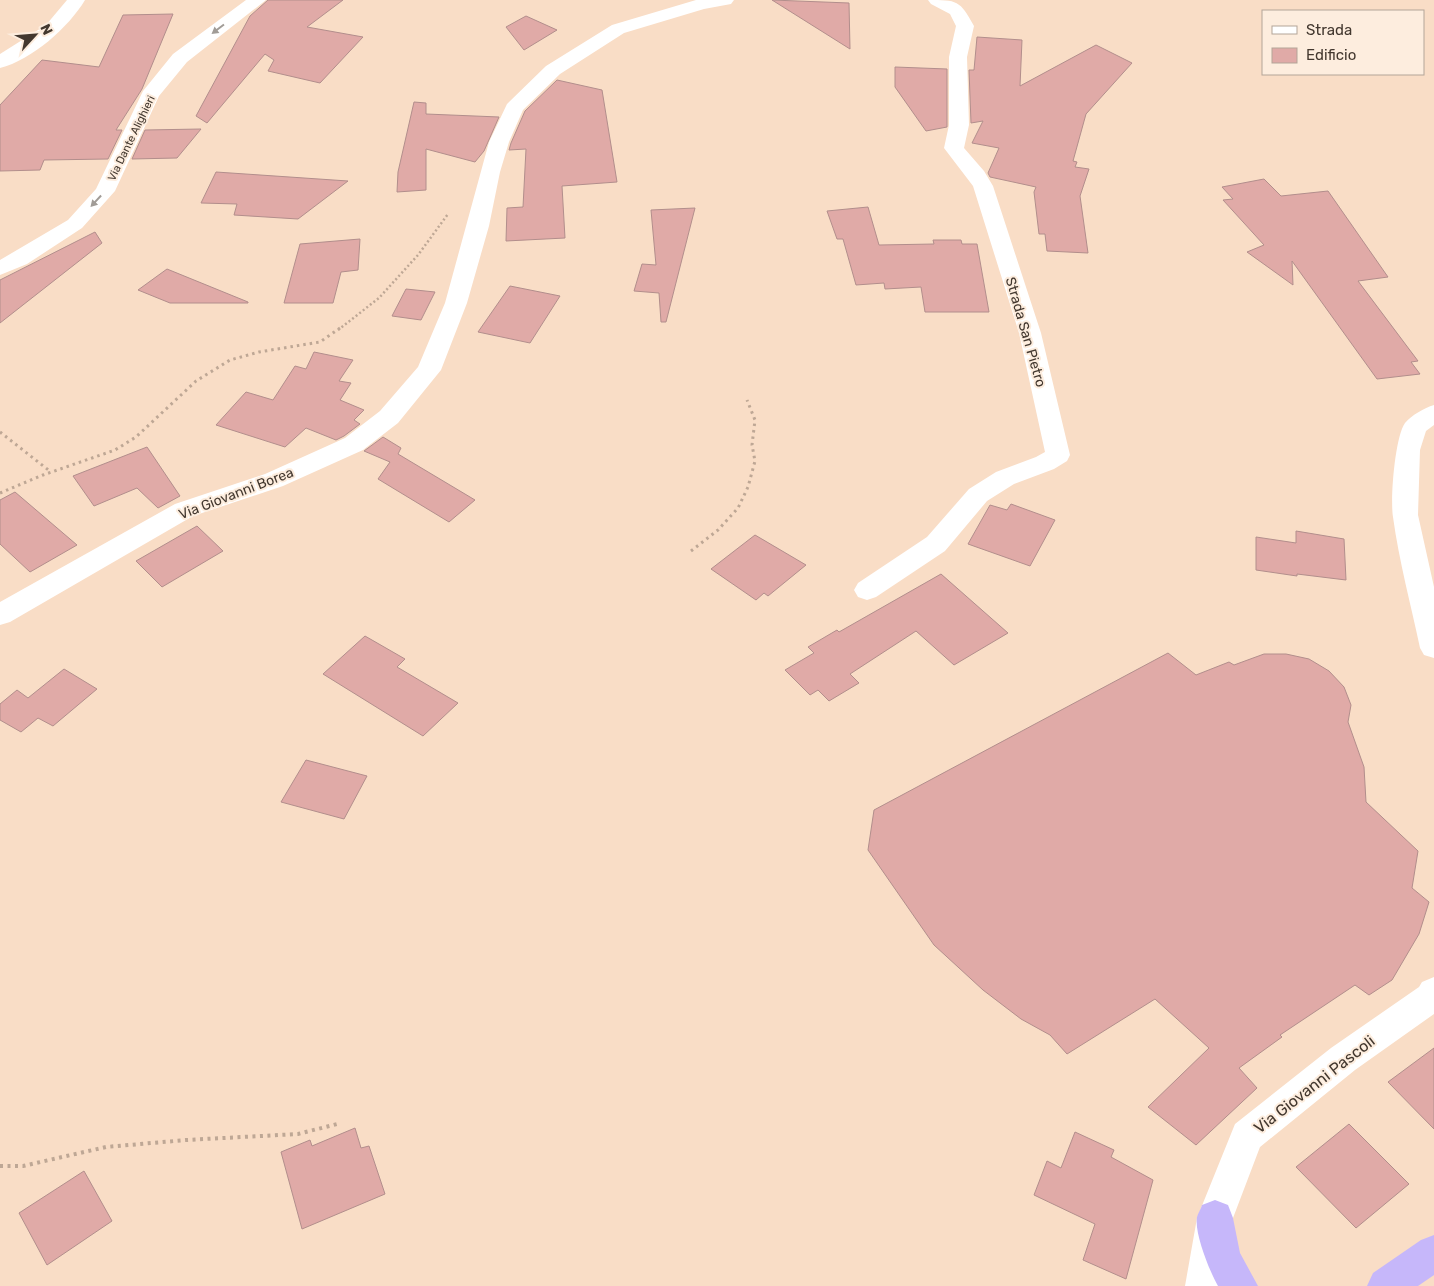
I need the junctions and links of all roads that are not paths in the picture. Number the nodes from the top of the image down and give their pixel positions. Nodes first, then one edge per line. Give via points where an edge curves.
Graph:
1 (76, 0) edge
2 (256, 0) edge
3 (725, 0) edge
4 (937, 0) edge
5 (0, 62) edge
6 (0, 268) edge
7 (1434, 413) edge
8 (867, 590) dead end
9 (0, 615) edge
10 (1434, 648) edge
11 (1434, 992) edge
12 (1215, 1218) junction
13 (1434, 1253) edge
14 (1204, 1286) edge
15 (1239, 1286) edge
16 (1386, 1286) edge

1 - 5 street via 70,11 41,38
2 -> 6 street, Via Dante Alighieri via 180,58 150,95 105,191 75,224
3 - 9 street, Via Giovanni Borea via 618,29 553,70 514,108 490,172 456,303 429,370 389,417 354,444 274,480 184,510
4 - 8 street, Strada San Pietro via 957,11 965,26 958,57 959,125 954,148 977,174 983,186 1030,333 1058,455 1005,478 978,495 936,544
7 - 10 street via 1415,427 1408,450 1405,515
11 - 12 street, Via Giovanni Pascoli via 1247,1136
12 - 14 street, Via Giovanni Pascoli
12 - 15 highway via 1223,1259
13 - 16 highway

